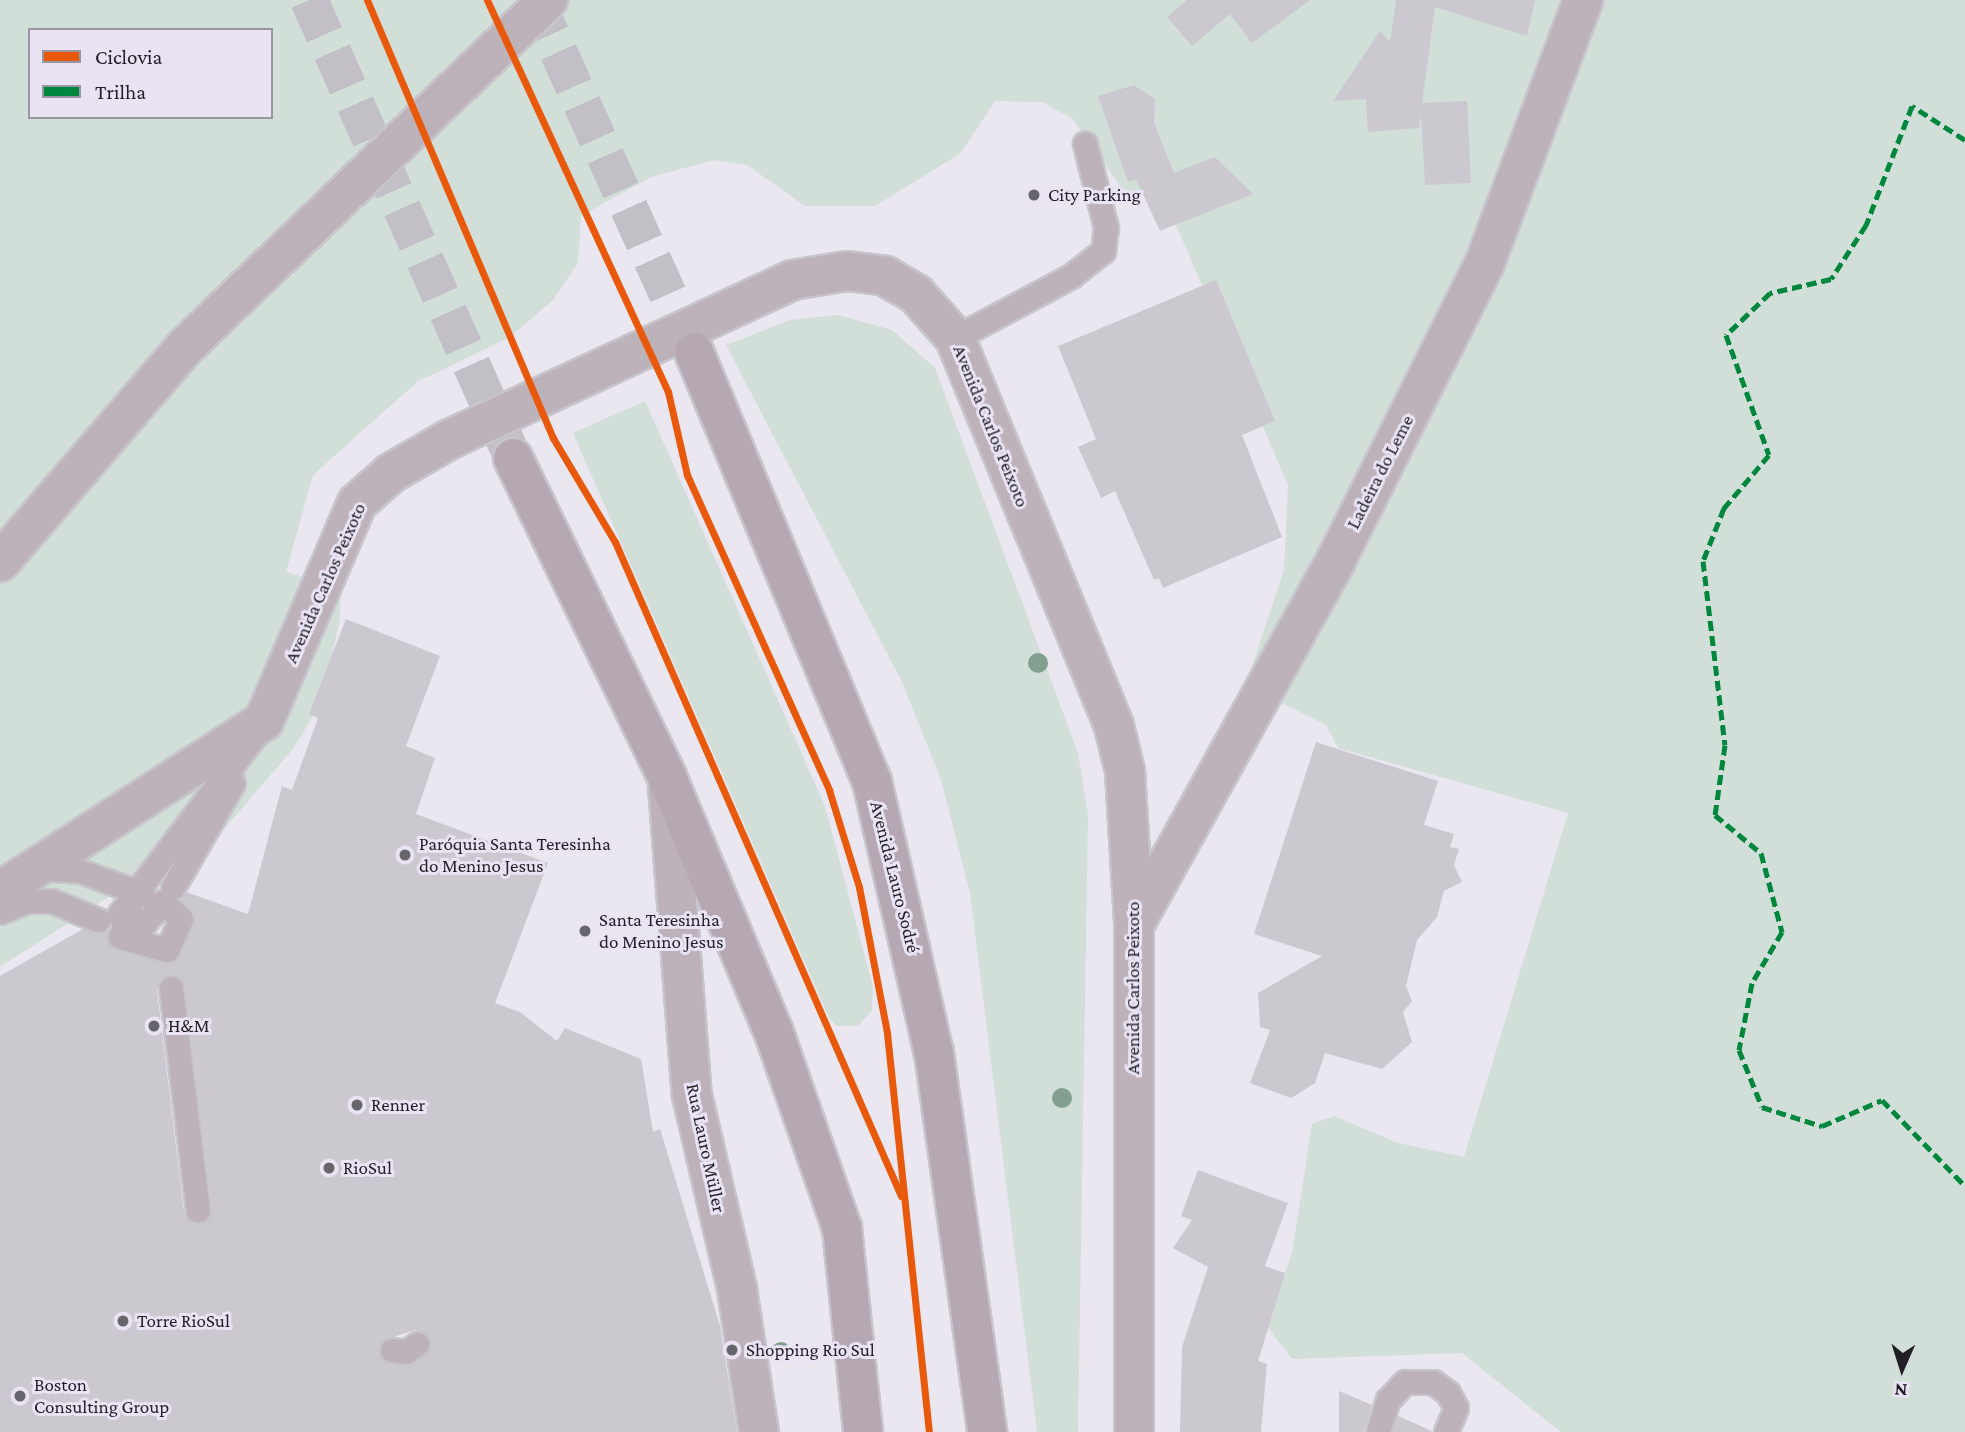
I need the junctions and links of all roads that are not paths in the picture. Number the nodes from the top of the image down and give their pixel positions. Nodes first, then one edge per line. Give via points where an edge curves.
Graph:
1 (548, 0) edge
2 (1583, 0) edge
3 (1085, 144) dead end
4 (956, 338) junction
5 (694, 352) tunnel mouth
6 (513, 458) tunnel mouth
7 (0, 562) edge
8 (264, 721) junction
9 (246, 755) junction
10 (667, 777) junction
11 (33, 867) junction
12 (173, 887) dead end
13 (0, 891) edge
14 (0, 912) edge
15 (126, 915) junction
16 (1134, 924) junction
17 (171, 988) dead end
18 (198, 1210) dead end
19 (417, 1344) dead end
20 (391, 1350) dead end
21 (759, 1432) edge
22 (863, 1432) edge
23 (987, 1432) edge
24 (1135, 1432) edge
25 (1378, 1432) edge
26 (1446, 1432) edge

1 - 7 street via 185,347
2 - 16 street, Ladeira do Leme via 1484,265 1336,560
3 - 4 lane via 1107,228 1103,251 1071,276
4 - 8 street, Avenida Carlos Peixoto via 916,294 886,276 848,271 792,280 450,439 391,473 357,503
4 - 16 street, Avenida Carlos Peixoto via 1114,726 1130,818
5 - 23 highway, Avenida Lauro Sodré via 872,781 934,1053
6 - 10 highway
8 - 9 lane
8 - 11 street
9 - 12 lane
9 - 15 lane
10 - 21 street, Rua Lauro Müller via 692,1095 737,1289
10 - 22 highway via 773,1030 842,1228
11 - 13 street
11 - 15 lane via 80,871
14 - 15 lane via 27,901 52,901
15 - 15 lane via 163,902 180,917 172,940
16 - 24 street, Avenida Carlos Peixoto
17 - 18 lane
19 - 20 lane via 406,1352
25 - 26 lane via 1388,1400 1405,1382 1433,1382 1448,1393 1456,1408

